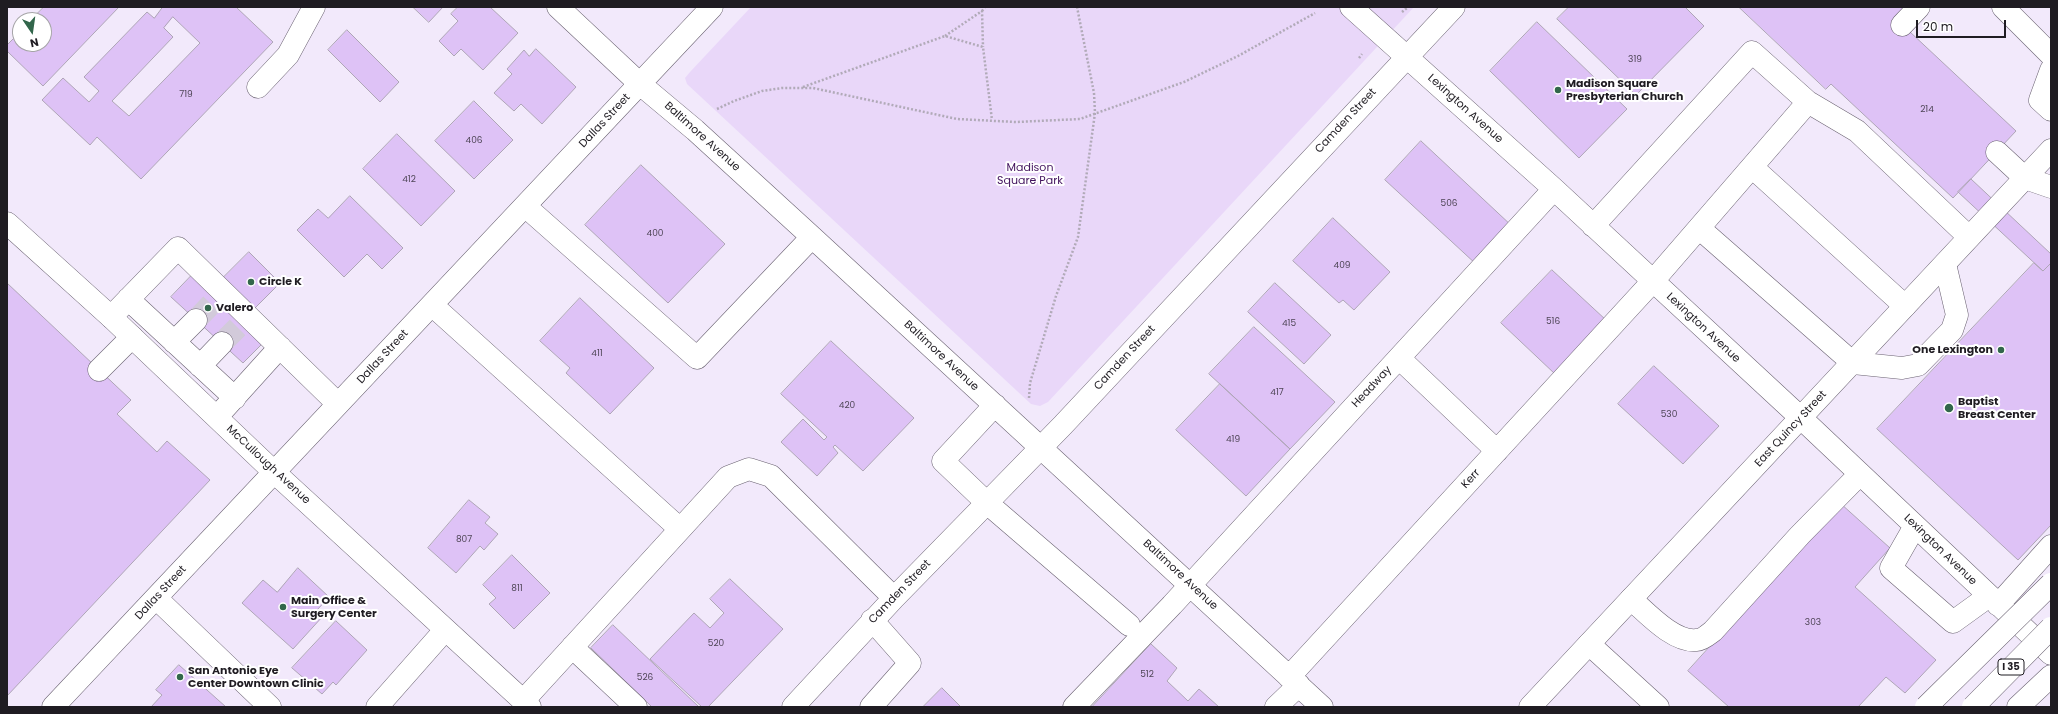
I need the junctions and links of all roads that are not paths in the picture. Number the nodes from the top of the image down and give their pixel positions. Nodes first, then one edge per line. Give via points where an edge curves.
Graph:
1 (314, 7) edge
2 (558, 7) edge
3 (712, 7) edge
4 (1351, 7) edge
5 (1454, 7) edge
6 (1918, 7) edge
7 (2003, 7) edge
8 (1902, 25) dead end
9 (2051, 55) edge
10 (1408, 57) junction
11 (2051, 70) edge
12 (640, 84) junction
13 (258, 87) dead end
14 (1808, 102) junction
15 (2051, 110) edge
16 (2051, 150) edge
17 (1997, 152) dead end
18 (1752, 167) junction
19 (2025, 178) junction
20 (2051, 187) edge
21 (1554, 189) junction
22 (525, 206) junction
23 (7, 223) edge
24 (1593, 226) junction
25 (1699, 228) junction
26 (812, 237) junction
27 (1970, 237) junction
28 (1945, 264) junction
29 (1653, 281) junction
30 (128, 299) junction
31 (432, 305) junction
32 (1905, 306) junction
33 (111, 317) junction
34 (196, 320) tunnel mouth
35 (132, 337) junction
36 (174, 342) junction
37 (222, 343) tunnel mouth
38 (280, 347) junction
39 (1399, 358) junction
40 (1852, 363) junction
41 (200, 366) junction
42 (99, 370) dead end
43 (235, 398) junction
44 (338, 404) junction
45 (995, 405) junction
46 (217, 417) junction
47 (1801, 418) junction
48 (1040, 446) junction
49 (1497, 451) junction
50 (274, 472) junction
51 (1860, 474) junction
52 (987, 503) junction
53 (1915, 526) junction
54 (680, 529) junction
55 (2051, 546) edge
56 (1190, 584) junction
57 (2051, 584) edge
58 (156, 598) junction
59 (894, 598) junction
60 (1631, 599) junction
61 (1993, 600) junction
62 (872, 620) junction
63 (1129, 625) dead end
64 (2051, 628) edge
65 (445, 630) junction
66 (1589, 644) junction
67 (572, 647) junction
68 (2051, 654) edge
69 (2051, 676) edge
70 (1294, 681) junction
71 (526, 704) edge
72 (60, 705) edge
73 (1537, 705) edge
74 (270, 707) edge
75 (377, 707) edge
76 (636, 707) edge
77 (793, 707) edge
78 (871, 707) edge
79 (1074, 707) edge
80 (1276, 707) edge
81 (1322, 707) edge
82 (1658, 707) edge
83 (1926, 707) edge
84 (1973, 707) edge
85 (2018, 707) edge

1 - 13 main road via 288,55
2 - 12 main road, Baltimore Avenue
3 - 12 main road, Dallas Street
4 - 10 main road, Lexington Avenue
5 - 10 main road, Camden Street
6 - 8 main road
7 - 9 main road
10 - 21 main road, Lexington Avenue
10 - 48 main road, Camden Street via 1063,425
11 - 15 main road via 2040,100
12 - 22 main road, Dallas Street
12 - 26 main road, Baltimore Avenue
14 - 18 main road, Kerr
14 - 24 main road via 1752,52
14 - 27 main road via 1857,132
16 - 19 main road, East Quincy Street
17 - 19 main road
18 - 25 main road, Kerr
18 - 32 main road
19 - 20 main road
19 - 27 main road, East Quincy Street
21 - 24 main road, Lexington Avenue
21 - 39 main road, Headway
22 - 26 main road via 697,358
22 - 31 main road, Dallas Street
23 - 33 main road, McCullough Avenue
24 - 29 main road, Lexington Avenue
25 - 29 main road, Kerr
25 - 40 main road
26 - 45 main road, Baltimore Avenue
27 - 28 main road, East Quincy Street
28 - 32 main road, East Quincy Street
28 - 40 main road via 1957,315 1952,330 1918,365 1902,368
29 - 47 main road, Lexington Avenue
29 - 49 main road, Kerr
30 - 33 main road
30 - 36 main road
30 - 38 main road via 178,248 221,294
31 - 44 main road, Dallas Street
31 - 54 main road
32 - 40 main road, East Quincy Street
33 - 35 main road, McCullough Avenue
34 - 36 main road
35 - 42 main road
35 - 46 main road, McCullough Avenue
36 - 41 main road
37 - 41 main road
38 - 43 main road
38 - 44 main road
39 - 49 main road
39 - 56 main road, Headway
40 - 47 main road, East Quincy Street
41 - 43 main road
43 - 46 main road
44 - 50 main road, Dallas Street
45 - 48 main road, Baltimore Avenue
45 - 52 main road via 943,461
46 - 50 main road, McCullough Avenue
47 - 51 main road, Lexington Avenue
47 - 60 main road, East Quincy Street
48 - 52 main road, Camden Street
48 - 56 main road, Baltimore Avenue
49 - 70 main road, Kerr
50 - 58 main road, Dallas Street
50 - 65 main road, McCullough Avenue
51 - 53 main road, Lexington Avenue
51 - 60 main road via 1800,535 1713,631 1698,640 1685,640 1671,632
52 - 59 main road, Camden Street
52 - 63 main road
53 - 61 main road, Lexington Avenue
53 - 61 main road via 1890,568 1953,622
54 - 59 main road via 728,477 749,469 771,476
54 - 67 main road
55 - 61 main road
56 - 70 main road, Baltimore Avenue
56 - 79 main road, Headway
57 - 83 main road, bridge
58 - 72 main road, Dallas Street
58 - 74 main road
59 - 62 main road, Camden Street
60 - 66 main road, East Quincy Street
61 - 68 main road, Lexington Avenue, bridge
62 - 77 main road, Camden Street
62 - 78 main road via 910,664
64 - 84 main road, I 35, bridge
65 - 71 main road, McCullough Avenue
65 - 75 main road
66 - 73 main road, East Quincy Street
66 - 82 main road
67 - 71 main road
67 - 76 main road
69 - 85 main road
70 - 80 main road, Kerr
70 - 81 main road, Baltimore Avenue

